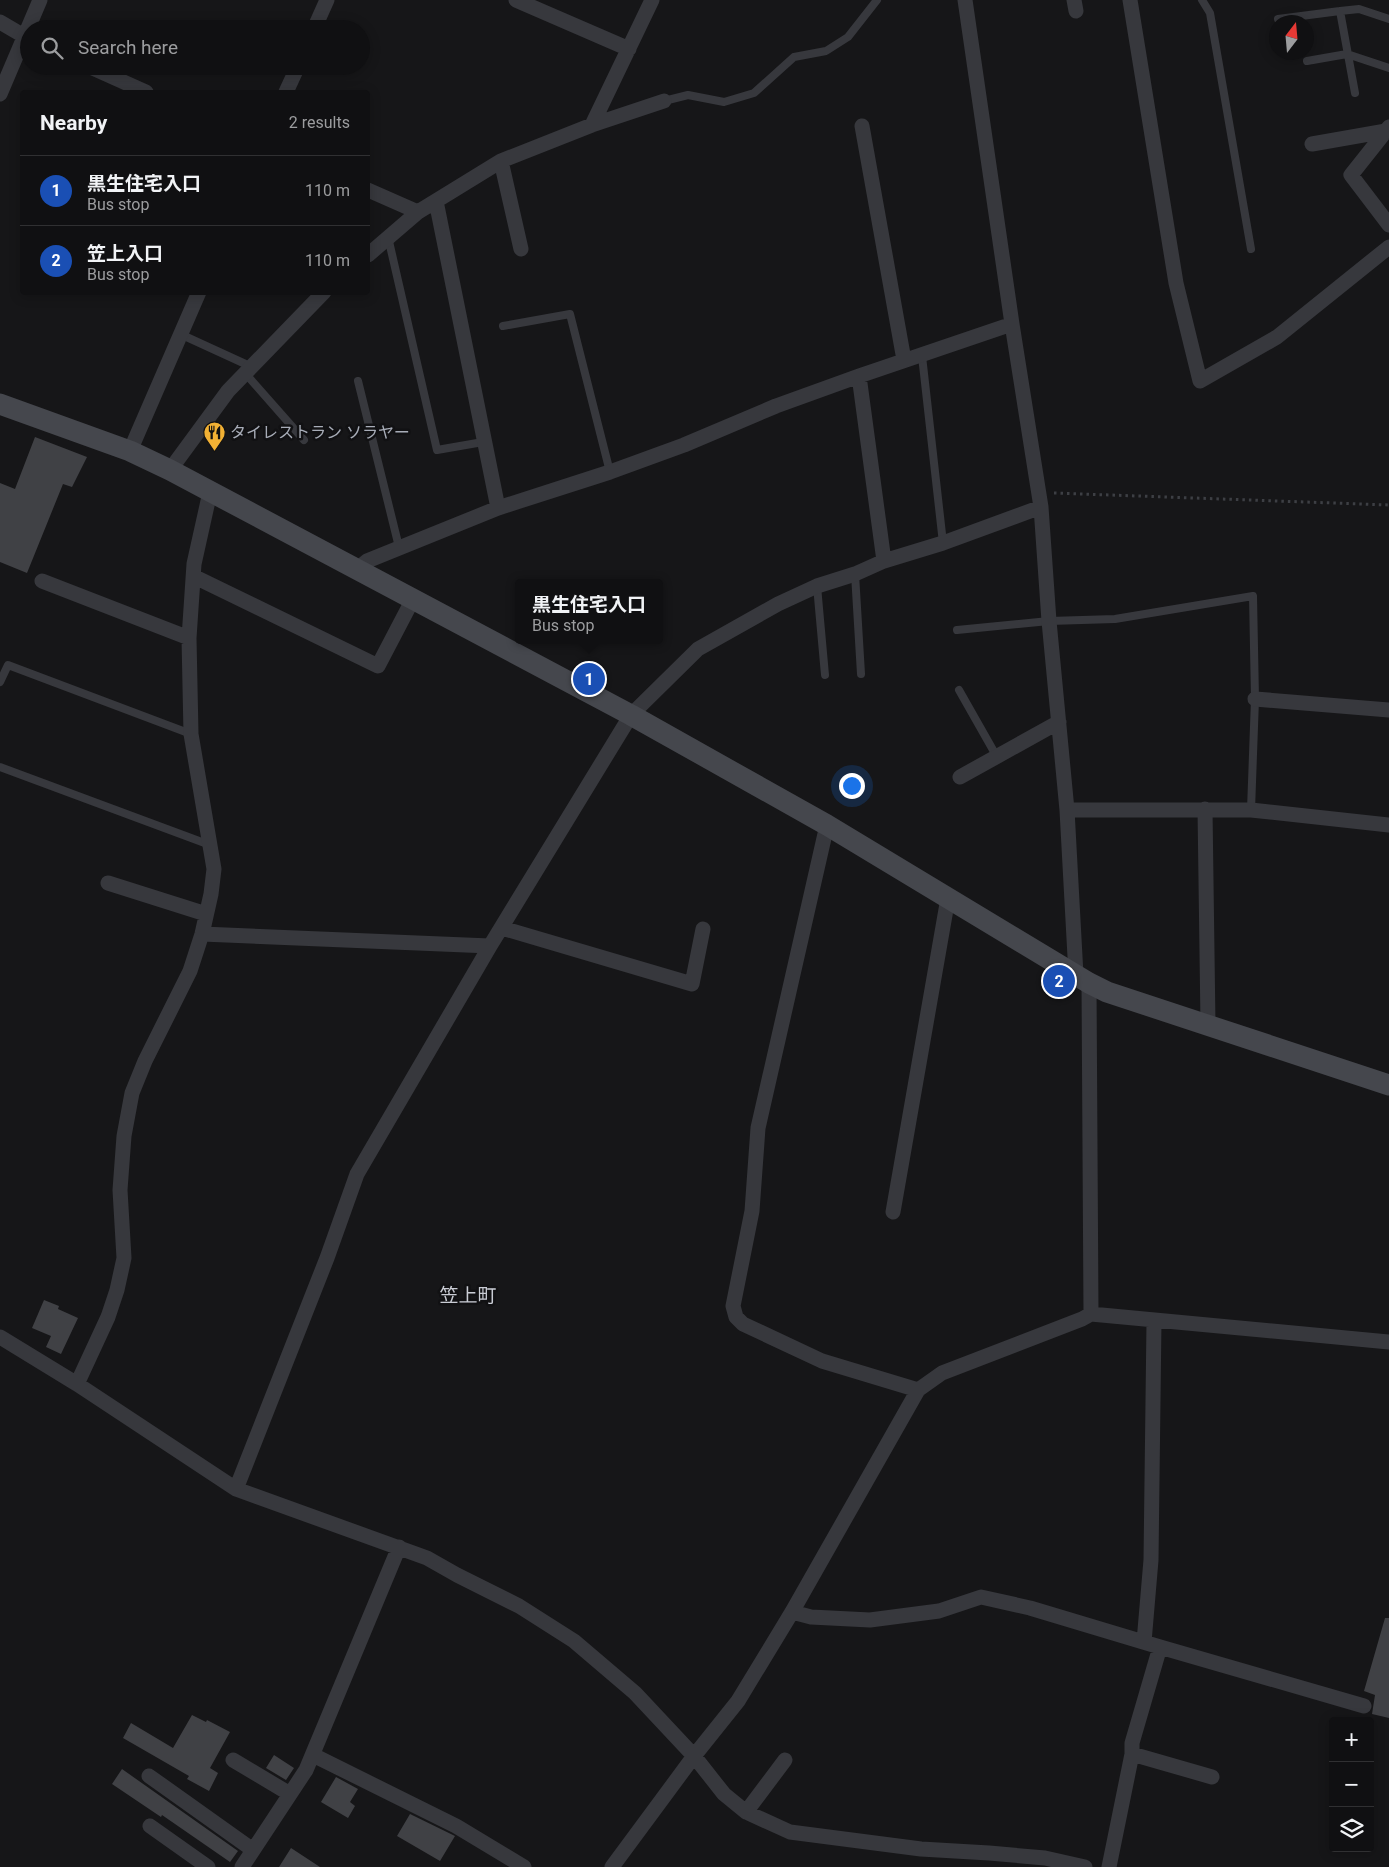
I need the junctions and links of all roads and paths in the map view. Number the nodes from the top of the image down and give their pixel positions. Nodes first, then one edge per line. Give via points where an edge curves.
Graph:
1 (40, 0) edge
2 (327, 0) edge
3 (516, 0) edge
4 (652, 0) edge
5 (877, 0) edge
6 (965, 0) edge
7 (1130, 0) edge
8 (1202, 0) edge
9 (1340, 11) junction
10 (1312, 15) edge
11 (1389, 19) edge
12 (33, 20) edge
13 (318, 20) edge
14 (0, 22) edge
15 (20, 34) edge
16 (629, 48) junction
17 (20, 51) edge
18 (1347, 54) junction
19 (1307, 61) dead end
20 (1389, 68) edge
21 (108, 75) edge
22 (294, 75) edge
23 (142, 90) edge
24 (287, 90) edge
25 (1355, 93) dead end
26 (0, 94) edge
27 (664, 101) joint
28 (592, 125) junction
29 (862, 126) dead end
30 (1388, 129) edge
31 (1312, 144) dead end
32 (501, 161) junction
33 (370, 191) edge
34 (436, 201) junction
35 (418, 212) junction
36 (1389, 225) edge
37 (388, 237) junction
38 (1389, 247) edge
39 (521, 249) dead end
40 (1251, 249) dead end
41 (370, 253) edge
42 (197, 295) edge
43 (321, 295) edge
44 (1012, 324) junction
45 (503, 326) dead end
46 (180, 334) junction
47 (922, 356) junction
48 (904, 360) junction
49 (248, 370) junction
50 (859, 376) junction
51 (358, 381) dead end
52 (0, 404) edge
53 (304, 440) dead end
54 (483, 442) junction
55 (130, 451) junction
56 (170, 470) junction
57 (610, 472) junction
58 (210, 492) junction
59 (1039, 500) junction
60 (1389, 505) edge
61 (498, 508) junction
62 (944, 543) junction
63 (399, 547) junction
64 (884, 561) junction
65 (356, 570) junction
66 (855, 574) junction
67 (194, 577) junction
68 (42, 581) dead end
69 (817, 586) junction
70 (413, 599) junction
71 (1049, 621) junction
72 (957, 630) dead end
73 (190, 638) junction
74 (861, 674) dead end
75 (825, 675) dead end
76 (0, 682) edge
77 (959, 690) dead end
78 (1255, 699) junction
79 (1389, 710) edge
80 (631, 714) junction
81 (1059, 722) junction
82 (191, 734) junction
83 (997, 757) junction
84 (0, 767) edge
85 (960, 778) dead end
86 (1205, 809) junction
87 (1067, 810) junction
88 (1251, 810) junction
89 (827, 825) junction
90 (1389, 826) edge
91 (210, 845) junction
92 (108, 883) dead end
93 (948, 898) junction
94 (206, 914) junction
95 (502, 928) junction
96 (703, 929) dead end
97 (202, 934) junction
98 (490, 946) junction
99 (1082, 979) junction
100 (1208, 1024) junction
101 (1389, 1085) edge
102 (893, 1212) dead end
103 (1091, 1314) junction
104 (1154, 1320) junction
105 (0, 1336) edge
106 (1389, 1342) edge
107 (77, 1384) junction
108 (918, 1390) junction
109 (236, 1489) junction
110 (398, 1547) junction
111 (792, 1612) junction
112 (1144, 1642) junction
113 (1160, 1647) junction
114 (1364, 1706) dead end
115 (1132, 1754) junction
116 (313, 1755) junction
117 (694, 1756) junction
118 (233, 1760) dead end
119 (784, 1760) dead end
120 (148, 1776) dead end
121 (1212, 1777) dead end
122 (290, 1794) junction
123 (746, 1812) junction
124 (150, 1826) dead end
125 (253, 1850) junction
126 (208, 1867) edge
127 (242, 1867) edge
128 (524, 1867) edge
129 (612, 1867) edge
130 (1084, 1867) edge
131 (1109, 1867) edge

1 - 12 street
2 - 13 street
3 - 16 street
4 - 16 street
5 - 27 lane via 848,37 826,51 794,58 754,93 724,102 688,95
6 - 44 street
7 - 38 street via 1176,283 1200,382 1277,337
8 - 40 lane via 1210,13
9 - 10 lane
9 - 11 lane via 1360,9
9 - 18 lane
14 - 15 street
16 - 28 street
17 - 26 street
18 - 19 lane
18 - 20 lane
18 - 25 lane
21 - 23 street
22 - 24 street
27 - 28 street
28 - 32 street
29 - 48 street
30 - 31 street
30 - 36 street via 1351,175
32 - 34 street
32 - 39 street
33 - 35 street
34 - 35 street
34 - 54 street
35 - 37 street
37 - 41 street
37 - 54 lane via 437,450
42 - 46 street
43 - 49 street
44 - 47 street
44 - 59 street
45 - 57 lane via 570,314
46 - 49 lane
46 - 55 street
47 - 48 street
47 - 62 lane
48 - 50 street
49 - 53 lane
49 - 56 street via 228,391
50 - 57 street
50 - 64 street
51 - 63 lane
52 - 55 street
54 - 61 street
55 - 56 street
56 - 58 street
57 - 61 street
58 - 65 street
58 - 67 street
59 - 60 path
59 - 62 street
59 - 71 street
61 - 63 street
62 - 64 street
63 - 65 street via 367,561
64 - 66 street
65 - 70 street
66 - 69 street
66 - 74 lane
67 - 70 street via 378,666
67 - 73 street
68 - 73 street
69 - 75 lane
69 - 80 street via 698,648
70 - 80 street
71 - 72 lane
71 - 78 lane via 1115,619 1253,596
71 - 81 street
73 - 82 street
76 - 82 lane via 8,664
77 - 83 lane
78 - 79 street
78 - 88 lane
80 - 89 street
80 - 95 street
81 - 83 street
81 - 87 street
82 - 91 street
83 - 85 street
84 - 91 lane
86 - 87 street
86 - 88 street
86 - 100 street
87 - 99 street
88 - 90 street
89 - 93 street
89 - 108 street via 758,1128 752,1211 733,1306 736,1317 743,1324 822,1360
91 - 94 street via 214,869
92 - 94 street
93 - 99 street
93 - 102 street
94 - 97 street
95 - 96 street via 692,984
95 - 98 street
97 - 98 street
97 - 107 street via 190,970 132,1093 124,1136 120,1190 124,1258 118,1290
98 - 109 street via 357,1174
99 - 100 street via 1107,992
99 - 103 street
100 - 101 street
103 - 104 street
103 - 108 street via 942,1373
104 - 106 street
104 - 112 street via 1151,1560
105 - 107 street
107 - 109 street
108 - 111 street
109 - 110 street
110 - 116 street
110 - 117 street via 427,1558 519,1606 574,1641 635,1693
111 - 112 street via 811,1617 870,1620 939,1611 981,1598 1030,1608
111 - 117 street via 738,1701
112 - 113 street
113 - 114 street
113 - 115 street via 1132,1743
115 - 121 street
115 - 131 street
116 - 122 street
116 - 128 street via 456,1826
117 - 123 street via 724,1794
117 - 129 street
118 - 122 street
119 - 123 street
120 - 125 street
122 - 125 street
123 - 130 street via 790,1832 921,1849 1045,1858
124 - 126 street
125 - 127 street

